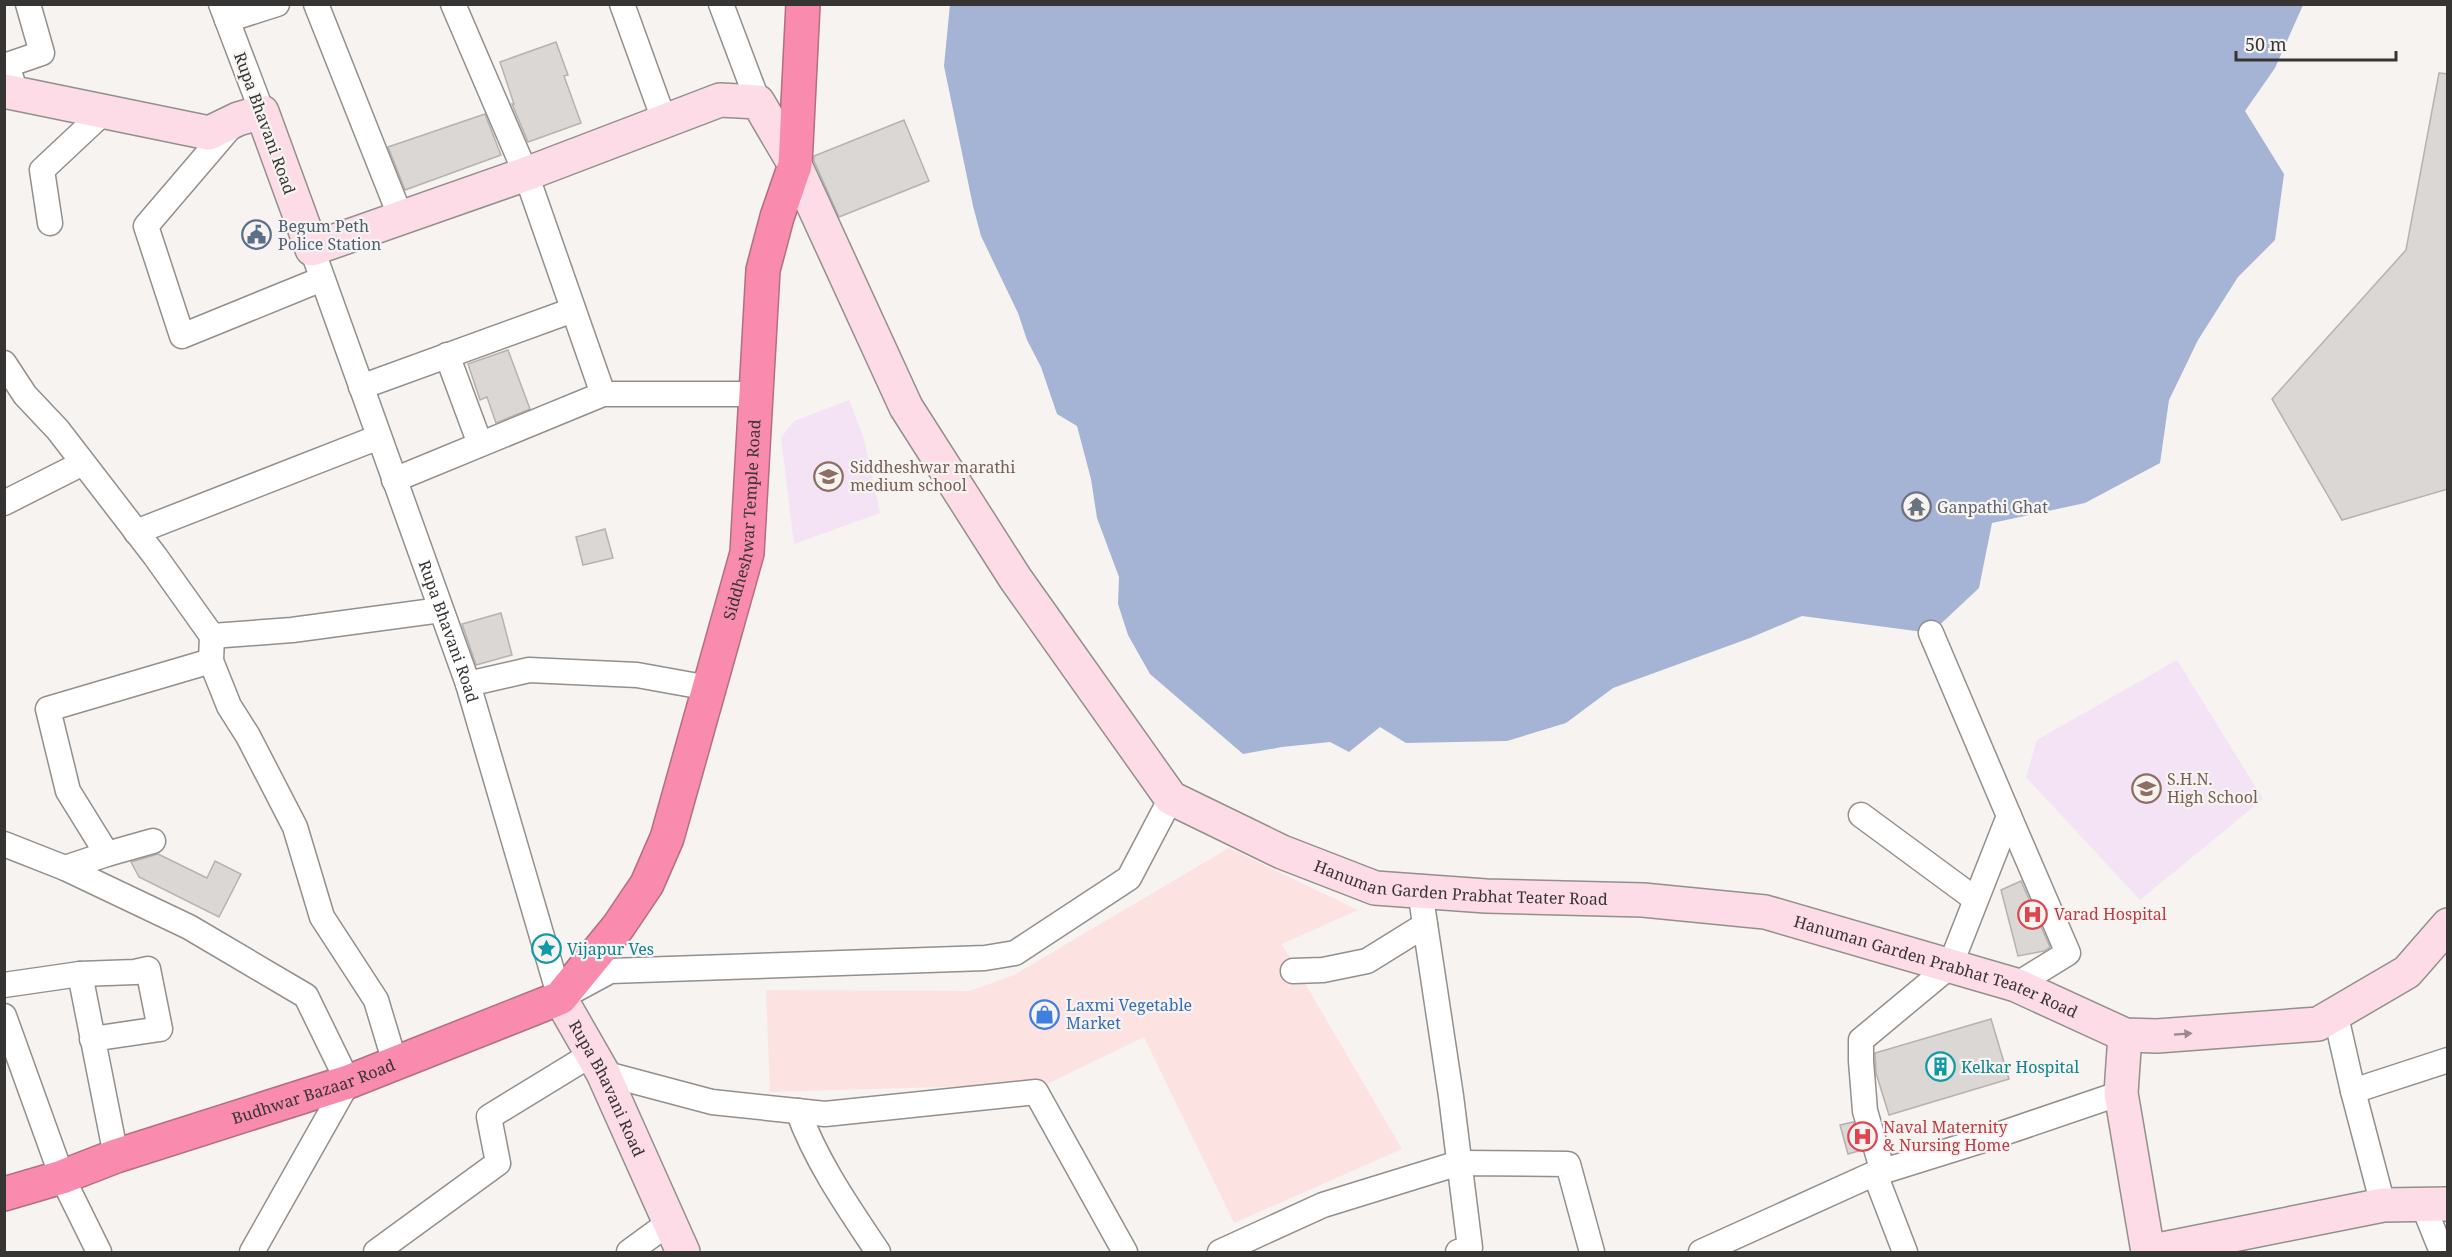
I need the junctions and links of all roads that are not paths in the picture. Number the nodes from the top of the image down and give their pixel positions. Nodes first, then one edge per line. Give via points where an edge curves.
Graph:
1 (28, 4) edge
2 (277, 4) edge
3 (316, 4) edge
4 (453, 4) edge
5 (622, 4) edge
6 (721, 4) edge
7 (802, 4) edge
8 (224, 12) edge
9 (10, 92) edge
10 (758, 102) junction
11 (105, 111) junction
12 (250, 116) junction
13 (664, 120) junction
14 (795, 165) junction
15 (526, 174) junction
16 (401, 218) junction
17 (50, 223) dead end
18 (317, 264) junction
19 (573, 309) junction
20 (447, 356) junction
21 (4, 363) edge
22 (361, 387) junction
23 (603, 394) junction
24 (756, 394) junction
25 (379, 437) junction
26 (480, 444) junction
27 (83, 463) junction
28 (394, 480) junction
29 (4, 503) edge
30 (136, 532) junction
31 (441, 610) junction
32 (1931, 633) dead end
33 (212, 636) junction
34 (211, 661) junction
35 (468, 684) junction
36 (709, 688) junction
37 (1172, 798) junction
38 (1861, 815) dead end
39 (2009, 816) junction
40 (153, 841) dead end
41 (4, 844) edge
42 (107, 854) junction
43 (65, 868) junction
44 (1420, 891) junction
45 (1975, 899) junction
46 (1425, 925) junction
47 (2448, 925) edge
48 (1950, 966) junction
49 (1293, 971) dead end
50 (80, 974) junction
51 (2016, 985) junction
52 (4, 986) edge
53 (560, 998) junction
54 (2335, 1012) junction
55 (4, 1016) edge
56 (2125, 1035) junction
57 (93, 1039) junction
58 (2448, 1060) edge
59 (395, 1063) junction
60 (597, 1063) junction
61 (348, 1082) junction
62 (2353, 1091) junction
63 (2121, 1093) junction
64 (798, 1111) junction
65 (116, 1156) junction
66 (1459, 1163) junction
67 (1879, 1173) junction
68 (62, 1177) junction
69 (4, 1194) edge
70 (2383, 1204) junction
71 (2435, 1205) edge
72 (670, 1222) junction
73 (99, 1252) edge
74 (252, 1252) edge
75 (376, 1252) edge
76 (629, 1252) edge
77 (683, 1252) edge
78 (878, 1252) edge
79 (1125, 1252) edge
80 (1220, 1252) edge
81 (1458, 1252) edge
82 (1592, 1252) edge
83 (1701, 1252) edge
84 (1905, 1252) edge
85 (2148, 1252) edge
86 (2442, 1252) edge

1 - 9 street via 42,53 7,64
2 - 8 street
3 - 16 street
4 - 15 street
5 - 13 street
6 - 10 street
7 - 14 highway, Siddheshwar Temple Road
8 - 12 street, Rupa Bhavani Road
9 - 11 street
10 - 13 street via 720,100
10 - 14 street, Hanuman Garden Prabhat Teater Road
11 - 12 street via 209,133
11 - 17 street via 42,170
12 - 18 street, Rupa Bhavani Road
12 - 18 street via 146,226 182,336
13 - 15 street
14 - 24 highway, Siddheshwar Temple Road via 763,270
14 - 37 street, Hanuman Garden Prabhat Teater Road via 906,407 1015,578
15 - 16 street
15 - 19 street
16 - 18 street
18 - 22 street, Rupa Bhavani Road
19 - 20 street
19 - 23 street
20 - 22 street
20 - 26 street
21 - 27 street via 25,395
22 - 25 street, Rupa Bhavani Road
23 - 24 street
23 - 26 street
24 - 36 highway, Siddheshwar Temple Road via 747,553
25 - 28 street, Rupa Bhavani Road
25 - 30 street
26 - 28 street
27 - 29 street
27 - 30 street
28 - 31 street, Rupa Bhavani Road
30 - 33 street
31 - 33 street via 292,630
31 - 35 street, Rupa Bhavani Road
32 - 39 street
33 - 34 street
34 - 42 street via 48,709 68,791
34 - 59 street via 228,706 295,827 322,917 375,1000
35 - 36 street via 529,670 637,675
35 - 53 street, Rupa Bhavani Road
36 - 53 highway, Siddheshwar Temple Road via 667,838 647,884 618,927
37 - 44 street, Hanuman Garden Prabhat Teater Road via 1282,852 1375,888
37 - 53 street via 1129,878 1015,953 985,958 610,971
38 - 45 street
39 - 45 street
39 - 51 street via 2068,953
40 - 42 street
41 - 43 street
42 - 43 street
43 - 61 street via 189,927 306,996
44 - 46 street
44 - 48 street, Hanuman Garden Prabhat Teater Road via 1643,900 1765,912
45 - 48 street
46 - 49 street via 1367,961 1323,970
46 - 66 street
47 - 54 street, Hanuman Garden Prabhat Teater Road via 2407,972
48 - 51 street, Hanuman Garden Prabhat Teater Road
48 - 67 street via 1861,1040 1866,1111
50 - 52 street
50 - 57 street
50 - 57 street via 148,969 160,1029
51 - 56 street, Hanuman Garden Prabhat Teater Road
53 - 59 highway, Budhwar Bazaar Road
53 - 60 street, Rupa Bhavani Road
56 -> 54 street, Hanuman Garden Prabhat Teater Road via 2318,1024
54 - 62 street
55 - 68 street
56 - 63 street
57 - 65 street
58 - 62 street
59 - 61 highway, Budhwar Bazaar Road
60 - 64 street via 712,1102
60 - 72 street, Rupa Bhavani Road
60 - 75 street via 489,1117 498,1163
61 - 65 highway, Budhwar Bazaar Road
61 - 74 street
62 - 70 street
63 - 67 street
63 - 85 street
64 - 78 street via 810,1144
64 - 79 street via 825,1114 1036,1092
65 - 68 highway, Budhwar Bazaar Road
66 - 80 street via 1323,1205
66 - 81 street via 1470,1248
66 - 82 street via 1568,1164
67 - 83 street
67 - 84 street
68 - 69 highway, Budhwar Bazaar Road
68 - 73 street
70 - 71 street
70 - 85 street
71 - 86 street
72 - 76 street
72 - 77 street, Rupa Bhavani Road

